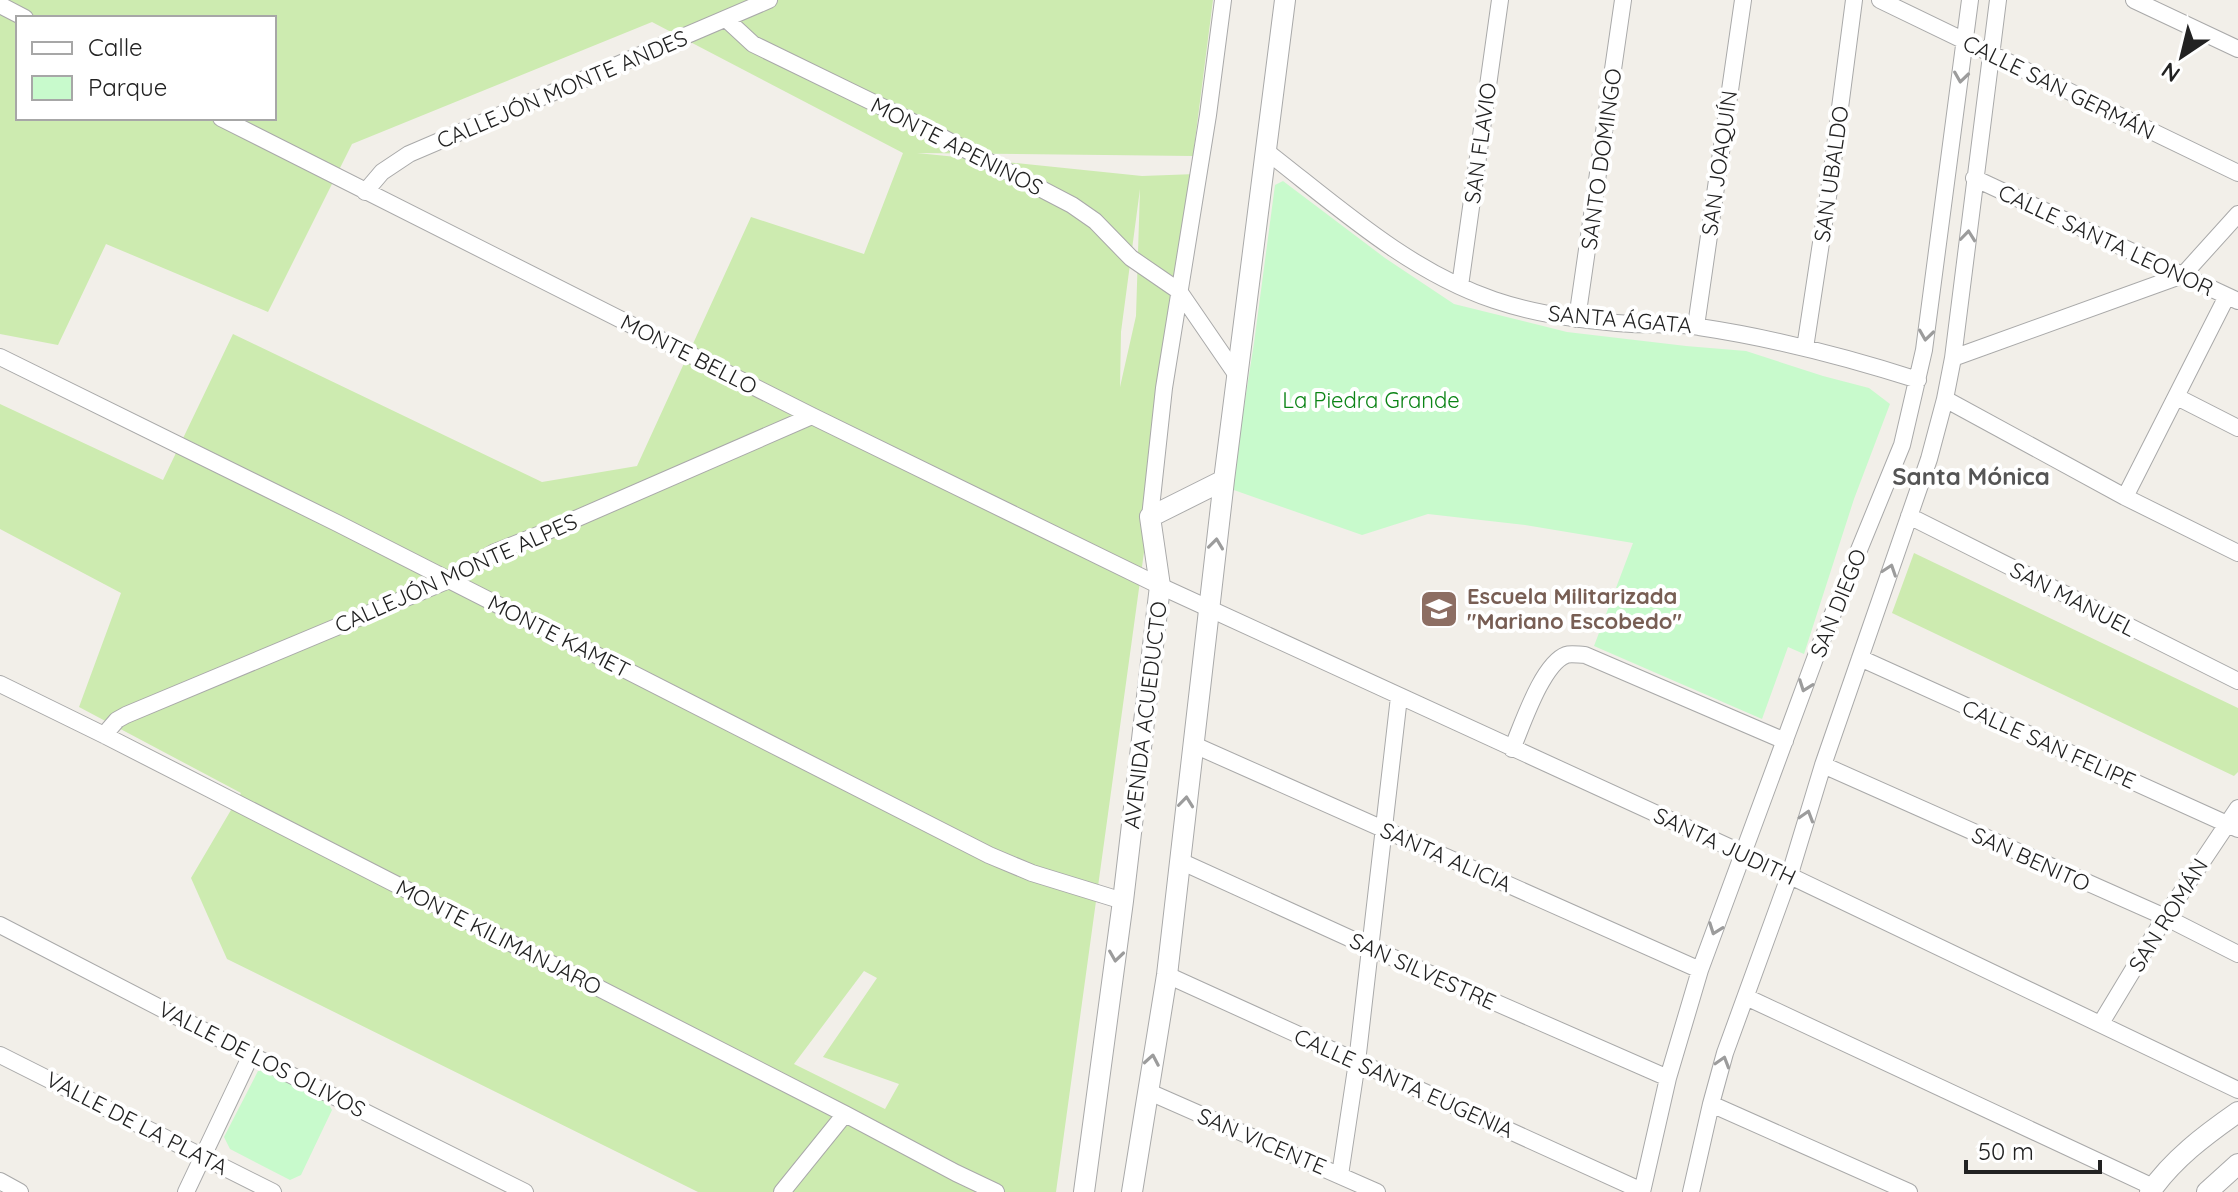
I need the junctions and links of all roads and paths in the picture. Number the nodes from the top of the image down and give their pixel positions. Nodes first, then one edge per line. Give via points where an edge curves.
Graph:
1 (21, 0) edge
2 (769, 0) edge
3 (1223, 0) edge
4 (1285, 0) edge
5 (1500, 0) edge
6 (1623, 0) edge
7 (1743, 0) edge
8 (1854, 0) edge
9 (1880, 0) edge
10 (1970, 0) edge
11 (1998, 0) edge
12 (2134, 0) edge
13 (1, 7) edge
14 (21, 16) edge
15 (726, 19) junction
16 (1966, 43) junction
17 (2238, 49) edge
18 (1991, 55) junction
19 (225, 120) edge
20 (1266, 151) junction
21 (2238, 173) edge
22 (1974, 178) junction
23 (365, 192) junction
24 (2238, 214) edge
25 (2183, 275) junction
26 (1460, 286) junction
27 (1179, 291) junction
28 (2233, 299) edge
29 (1577, 319) junction
30 (1696, 326) junction
31 (1805, 348) junction
32 (0, 357) edge
33 (1953, 358) junction
34 (1238, 377) junction
35 (1918, 380) junction
36 (2177, 397) junction
37 (1945, 399) junction
38 (812, 416) junction
39 (2238, 428) edge
40 (1224, 480) junction
41 (2125, 497) junction
42 (1909, 516) junction
43 (1150, 517) junction
44 (2238, 553) edge
45 (449, 580) junction
46 (1160, 586) junction
47 (1208, 609) junction
48 (1860, 658) junction
49 (2238, 681) edge
50 (0, 684) edge
51 (1399, 697) junction
52 (104, 735) junction
53 (1785, 741) junction
54 (1192, 744) junction
55 (1512, 749) junction
56 (1823, 765) junction
57 (2238, 808) edge
58 (2232, 827) edge
59 (1384, 829) junction
60 (1742, 853) junction
61 (1180, 861) junction
62 (1789, 877) junction
63 (1123, 901) junction
64 (2165, 917) junction
65 (0, 925) edge
66 (1371, 948) junction
67 (2238, 954) edge
68 (1700, 970) junction
69 (1167, 975) junction
70 (1746, 997) junction
71 (2101, 1023) junction
72 (0, 1055) edge
73 (251, 1055) junction
74 (1357, 1062) junction
75 (1668, 1078) junction
76 (2238, 1090) edge
77 (1147, 1091) junction
78 (1711, 1104) junction
79 (2238, 1112) edge
80 (845, 1114) junction
81 (203, 1156) junction
82 (2238, 1164) edge
83 (1340, 1175) junction
84 (0, 1181) edge
85 (2152, 1190) edge
86 (20, 1192) edge
87 (186, 1192) edge
88 (273, 1192) edge
89 (525, 1192) edge
90 (782, 1192) edge
91 (996, 1192) edge
92 (1084, 1192) edge
93 (1132, 1192) edge
94 (1377, 1192) edge
95 (1642, 1192) edge
96 (1691, 1192) edge
97 (1909, 1192) edge
98 (2207, 1192) edge

1 - 13 street
2 - 15 street, CALLEJÓN MONTE ANDES
3 - 27 street, AVENIDA ACUEDUCTO
4 - 20 street
5 - 26 street, SAN FLAVIO
6 - 29 street, SANTO DOMINGO
7 - 30 street, SAN JOAQUÍN
8 - 31 street, SAN UBALDO
9 - 16 street, CALLE SAN GERMÁN
10 - 16 street, SAN DIEGO
11 - 18 street, SAN DIEGO
12 - 17 street
13 - 14 street
15 - 23 street, CALLEJÓN MONTE ANDES via 409,154 382,172
15 - 27 street, MONTE APENINOS via 753,44 1072,205 1131,258
16 - 18 street, CALLE SAN GERMÁN
16 -> 35 street, SAN DIEGO
18 - 21 street, CALLE SAN GERMÁN
18 - 22 street, SAN DIEGO
19 - 23 street, MONTE BELLO
20 - 26 street, SANTA ÁGATA via 1380,238
20 - 34 street
22 - 25 street, CALLE SANTA LEONOR
33 -> 22 street, SAN DIEGO
23 - 38 street, MONTE BELLO
24 - 25 street
25 - 28 street, CALLE SANTA LEONOR
25 - 33 street
26 - 29 street, SANTA ÁGATA via 1531,311
27 - 34 street
27 - 43 street, AVENIDA ACUEDUCTO
28 - 36 street
29 - 30 street, SANTA ÁGATA
30 - 31 street, SANTA ÁGATA
31 - 35 street, SANTA ÁGATA
32 - 45 street, MONTE KAMET
33 - 37 street, SAN DIEGO
34 - 40 street
35 -> 53 street, SAN DIEGO via 1902,445
36 - 39 street
36 - 41 street
37 - 41 street
37 - 42 street, SAN DIEGO
38 - 45 street, CALLEJÓN MONTE ALPES via 495,552
38 - 46 street, MONTE BELLO
40 - 43 street
47 -> 40 street
41 - 44 street
48 -> 42 street, SAN DIEGO
42 - 49 street, SAN MANUEL
43 - 46 street, AVENIDA ACUEDUCTO
45 - 52 street, CALLEJÓN MONTE ALPES via 126,715
45 - 63 street, MONTE KAMET via 989,855
46 - 47 street, MONTE BELLO
46 - 63 street, AVENIDA ACUEDUCTO
47 - 51 street, SANTA JUDITH
47 - 54 street
48 - 56 street, SAN DIEGO
48 - 58 street, CALLE SAN FELIPE
50 - 52 street, MONTE KILIMANJARO
51 - 55 street, SANTA JUDITH
51 - 59 street
52 - 80 street, MONTE KILIMANJARO
53 - 55 street via 1575,654 1552,666
53 - 60 street, SAN DIEGO
54 - 59 street, SANTA ALICIA
61 -> 54 street
55 - 60 street, SANTA JUDITH
62 -> 56 street, SAN DIEGO
56 - 64 street, SAN BENITO
57 - 58 street, SAN ROMÁN
58 - 64 street, SAN ROMÁN
59 - 66 street
59 - 68 street, SANTA ALICIA
60 - 62 street, SANTA JUDITH
60 -> 68 street, SAN DIEGO
61 - 66 street, SAN SILVESTRE
61 - 69 street
62 - 70 street, SAN DIEGO
62 - 71 street, SANTA JUDITH
63 -> 92 street, AVENIDA ACUEDUCTO
64 - 67 street, SAN BENITO
64 - 71 street, SAN ROMÁN
65 - 73 street, VALLE DE LOS OLIVOS
66 - 74 street
66 - 75 street, SAN SILVESTRE
68 - 75 street, SAN DIEGO
69 - 74 street, CALLE SANTA EUGENIA
77 -> 69 street
78 -> 70 street, SAN DIEGO
70 - 85 street
71 - 76 street, SANTA JUDITH
72 - 81 street, VALLE DE LA PLATA
73 - 81 street
73 - 89 street, VALLE DE LOS OLIVOS
74 - 83 street
74 - 95 street, CALLE SANTA EUGENIA
75 - 95 street, SAN DIEGO
77 - 83 street, SAN VICENTE
77 - 93 street
78 - 96 street, SAN DIEGO
78 - 97 street
79 - 85 street via 2202,1137
80 - 90 street
80 - 91 street, MONTE KILIMANJARO
81 - 87 street
81 - 88 street, VALLE DE LA PLATA
82 - 98 street
83 - 94 street, SAN VICENTE
84 - 86 street

